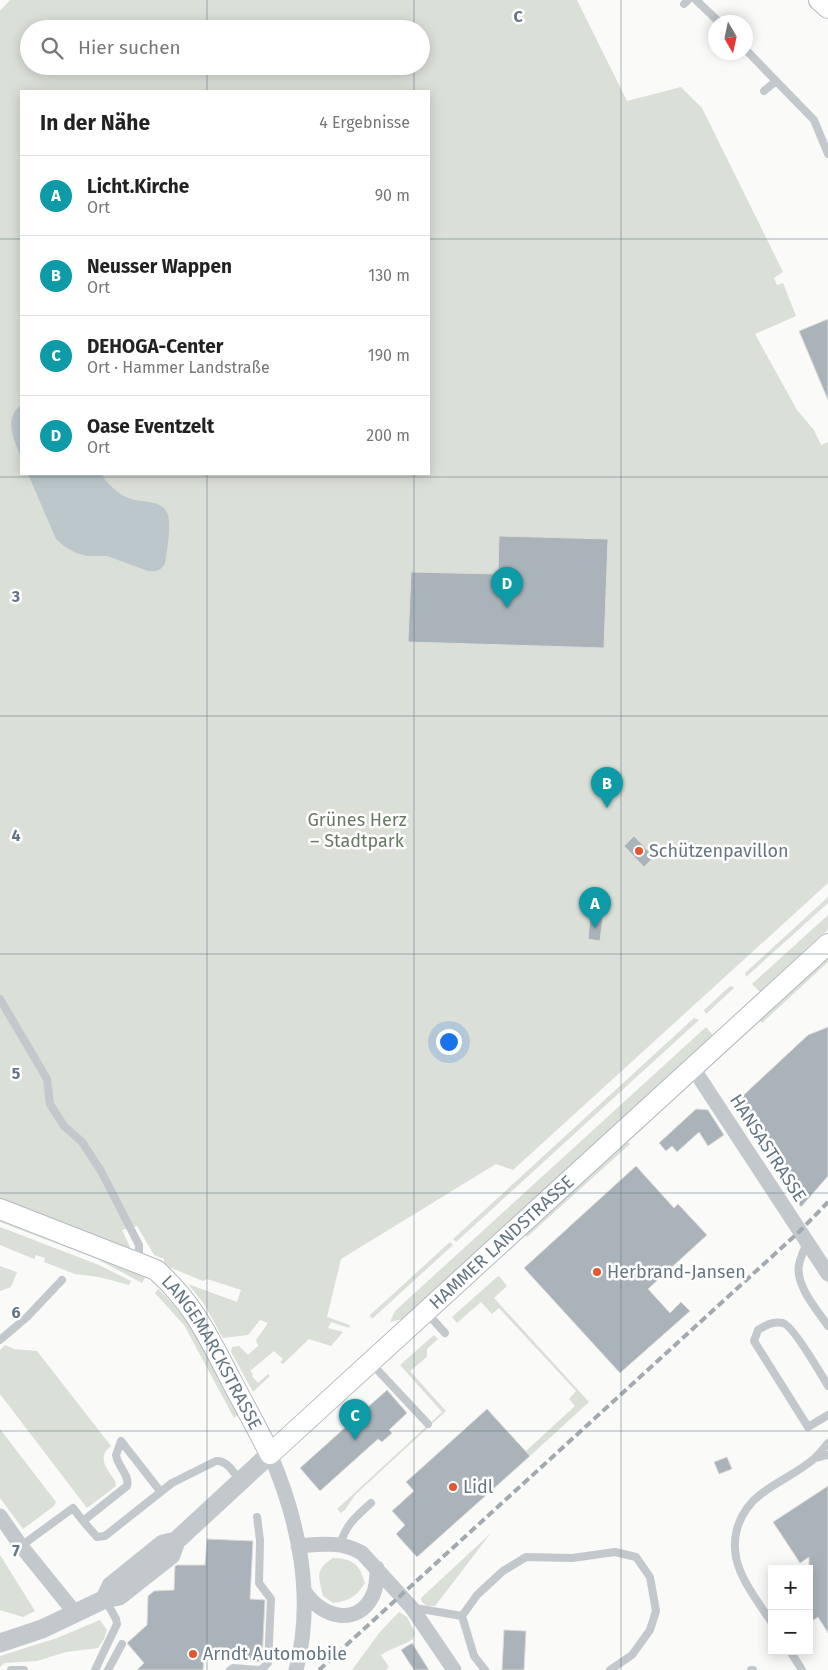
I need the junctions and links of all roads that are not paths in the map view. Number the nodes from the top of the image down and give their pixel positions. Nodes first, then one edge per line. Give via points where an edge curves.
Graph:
1 (696, 0) edge
2 (819, 0) edge
3 (828, 8) edge
4 (712, 15) edge
5 (753, 57) edge
6 (776, 81) junction
7 (764, 91) dead end
8 (828, 154) edge
9 (828, 944) edge
10 (0, 999) edge
11 (693, 1068) junction
12 (0, 1209) edge
13 (807, 1242) junction
14 (139, 1263) junction
15 (828, 1274) edge
16 (62, 1280) dead end
17 (426, 1312) junction
18 (828, 1326) edge
19 (445, 1333) dead end
20 (0, 1340) edge
21 (370, 1362) junction
22 (828, 1386) edge
23 (828, 1415) edge
24 (428, 1424) dead end
25 (828, 1443) edge
26 (270, 1454) junction
27 (828, 1455) edge
28 (815, 1458) junction
29 (240, 1481) junction
30 (160, 1491) junction
31 (371, 1503) dead end
32 (0, 1516) edge
33 (257, 1517) dead end
34 (83, 1521) junction
35 (340, 1545) junction
36 (21, 1546) junction
37 (298, 1546) junction
38 (377, 1568) junction
39 (305, 1592) junction
40 (105, 1599) junction
41 (412, 1608) junction
42 (76, 1614) junction
43 (462, 1616) junction
44 (768, 1617) edge
45 (0, 1643) edge
46 (122, 1644) dead end
47 (793, 1655) edge
48 (294, 1667) edge
49 (11, 1670) edge
50 (24, 1670) edge
51 (95, 1670) edge
52 (108, 1670) edge
53 (230, 1670) edge
54 (454, 1670) edge
55 (485, 1670) edge
56 (610, 1670) edge
57 (802, 1670) edge

1 - 4 lane
2 - 3 main road
5 - 6 lane
6 - 7 lane
6 - 8 lane via 814,120
9 - 11 main road, HAMMER LANDSTRASSE
10 - 14 lane via 47,1079 50,1104 64,1126 82,1142 109,1187 139,1245
11 - 13 street, HANSASTRASSE
11 - 17 main road, HAMMER LANDSTRASSE
12 - 14 main road, LANGEMARCKSTRASSE
13 - 15 street, HANSASTRASSE
13 - 18 lane via 799,1264 800,1283
14 - 26 main road, LANGEMARCKSTRASSE via 156,1270 192,1308
16 - 20 lane
17 - 19 lane
17 - 21 main road, HAMMER LANDSTRASSE
21 - 24 lane
21 - 26 main road, HAMMER LANDSTRASSE
22 - 23 lane via 785,1324 773,1322 758,1330 754,1341 808,1427
25 - 28 lane
26 - 29 street, HAMMER LANDSTRASSE
26 - 37 street via 288,1503
27 - 28 lane
28 - 44 lane via 752,1502 744,1512 736,1535 735,1556 740,1573
29 - 30 lane via 225,1463 218,1461
29 - 40 street, HAMMER LANDSTRASSE via 176,1541 171,1555 119,1596
30 - 34 lane via 102,1538 97,1537
30 - 34 lane via 121,1441 116,1455 129,1483
31 - 35 lane via 351,1521
32 - 36 street
33 - 53 lane via 259,1583 270,1599 268,1663 261,1670
34 - 36 lane via 73,1508
35 - 37 street
35 - 38 street via 362,1553
36 - 42 street
37 - 39 street
38 - 39 street via 374,1593 365,1606 351,1615 330,1614 310,1600
38 - 41 street
39 - 48 street via 303,1639
40 - 42 street, HAMMER LANDSTRASSE
40 - 51 lane via 117,1624
41 - 43 lane
41 - 54 street
42 - 45 street, HAMMER LANDSTRASSE
43 - 55 lane via 474,1656
43 - 56 lane via 477,1595 502,1571 526,1557 572,1558 615,1552 636,1557 650,1576 656,1611 650,1630 632,1655
46 - 52 lane
47 - 57 lane
49 - 50 lane

